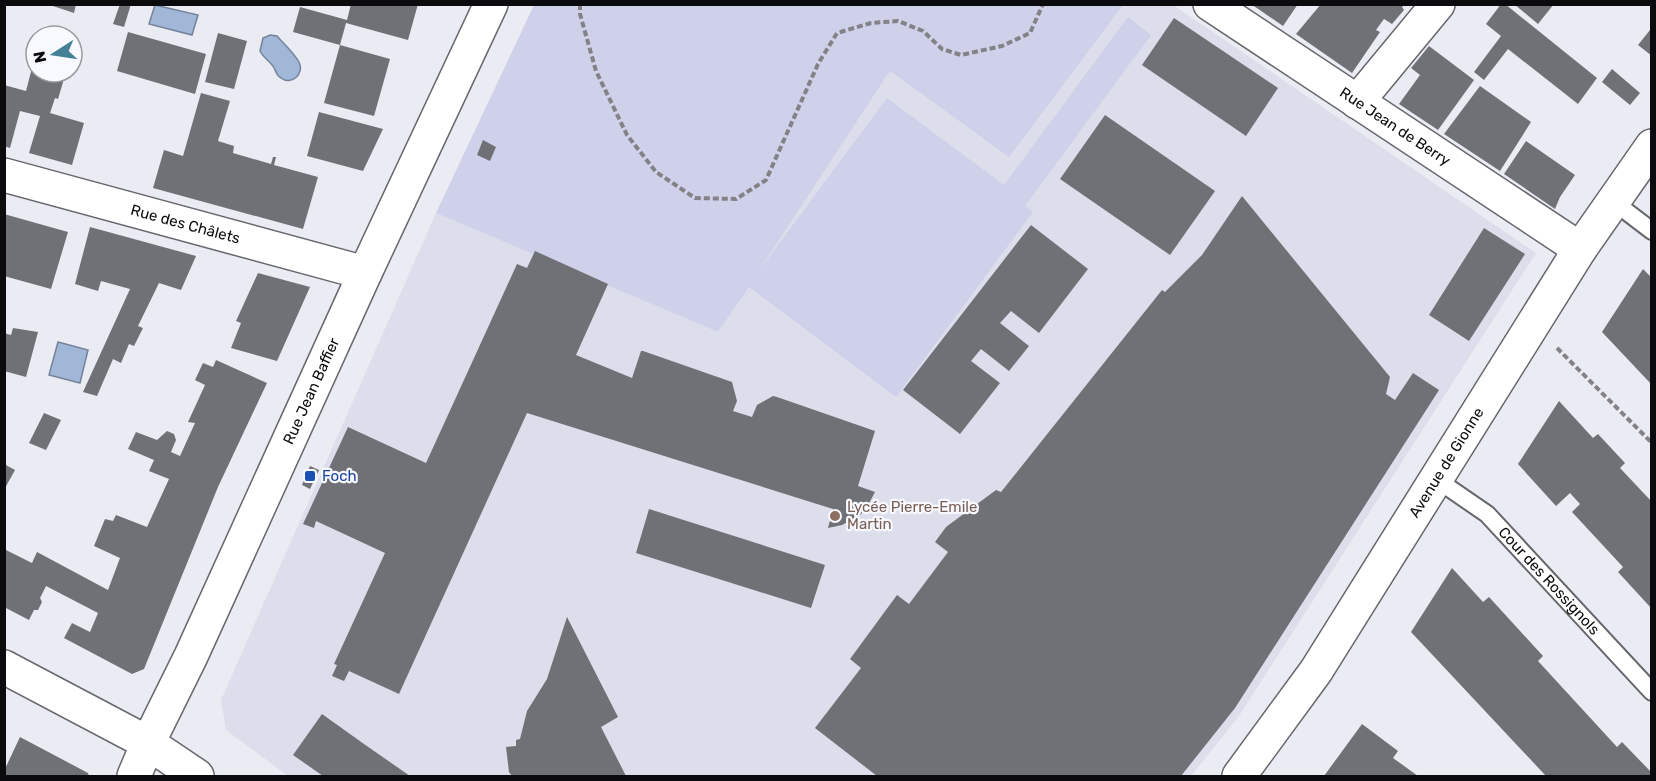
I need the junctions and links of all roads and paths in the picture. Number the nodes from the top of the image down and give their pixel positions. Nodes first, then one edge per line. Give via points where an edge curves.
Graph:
1 (491, 4) edge
2 (580, 4) edge
3 (1043, 4) edge
4 (1210, 4) edge
5 (1438, 4) edge
6 (1357, 102) junction
7 (1652, 146) edge
8 (4, 175) edge
9 (1614, 202) junction
10 (1652, 231) edge
11 (1580, 249) junction
12 (365, 273) junction
13 (1534, 324) junction
14 (1652, 443) edge
15 (1436, 479) junction
16 (4, 667) edge
17 (1652, 692) edge
18 (148, 743) junction
19 (134, 777) edge
20 (197, 777) edge
21 (1239, 777) edge

1 - 12 street, Rue Jean Baffier
2 - 3 path via 596,70 627,135 656,172 695,198 736,199 766,180 818,64 837,33 871,22 898,21 923,31 942,49 961,55 1002,46 1030,33
4 - 6 street, Rue Jean de Berry
5 - 6 street
6 - 11 street, Rue Jean de Berry
7 - 9 street, Avenue de Gionne
8 - 12 street, Rue des Châlets
9 - 10 lane
9 - 11 street, Avenue de Gionne
11 - 13 street, Avenue de Gionne
12 - 18 street, Rue Jean Baffier
13 - 14 path
13 - 15 street, Avenue de Gionne
15 - 17 lane, Cour des Rossignols via 1487,514
15 - 21 street, Avenue de Gionne via 1316,671
16 - 18 street
18 - 19 street, Rue Jean Baffier
18 - 20 street

